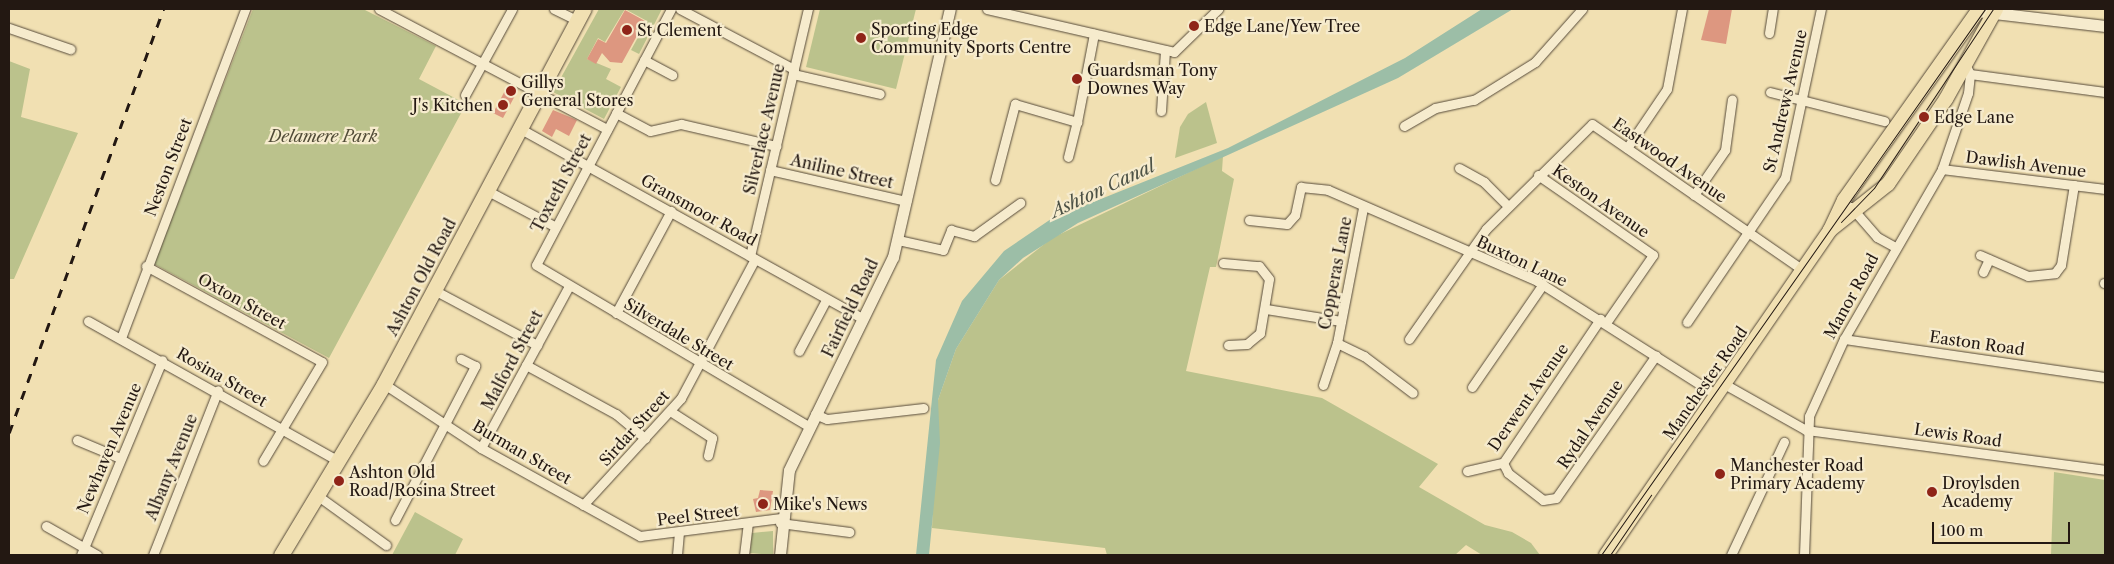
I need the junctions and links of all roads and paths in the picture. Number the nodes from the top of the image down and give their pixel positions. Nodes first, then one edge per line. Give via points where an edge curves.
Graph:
1 (245, 9) edge
2 (379, 9) edge
3 (512, 9) edge
4 (554, 9) edge
5 (671, 9) edge
6 (680, 9) edge
7 (808, 9) edge
8 (950, 9) edge
9 (987, 9) edge
10 (1218, 9) edge
11 (1582, 9) edge
12 (1682, 9) edge
13 (1773, 9) edge
14 (1821, 9) edge
15 (1974, 9) edge
16 (1995, 11) edge
17 (580, 14) edge
18 (2105, 26) edge
19 (9, 28) edge
20 (1769, 33) dead end
21 (1094, 34) junction
22 (70, 49) dead end
23 (1166, 50) junction
24 (644, 60) junction
25 (482, 63) junction
26 (1968, 70) junction
27 (793, 72) junction
28 (672, 75) dead end
29 (1770, 92) dead end
30 (2105, 92) edge
31 (537, 93) junction
32 (880, 94) dead end
33 (465, 95) dead end
34 (1732, 99) dead end
35 (1802, 101) junction
36 (1161, 111) dead end
37 (616, 113) junction
38 (1884, 121) dead end
39 (1077, 122) junction
40 (1404, 126) dead end
41 (519, 128) junction
42 (607, 129) junction
43 (776, 146) junction
44 (1627, 148) junction
45 (1068, 157) dead end
46 (588, 165) junction
47 (1459, 168) dead end
48 (1942, 169) junction
49 (770, 170) junction
50 (1538, 175) junction
51 (995, 180) dead end
52 (2074, 185) junction
53 (2105, 189) edge
54 (486, 190) junction
55 (1694, 195) junction
56 (1844, 200) junction
57 (907, 201) junction
58 (1020, 203) dead end
59 (1508, 205) junction
60 (1363, 208) junction
61 (671, 211) junction
62 (1856, 211) junction
63 (1249, 220) dead end
64 (554, 226) junction
65 (1830, 230) junction
66 (1749, 233) junction
67 (898, 240) junction
68 (1895, 247) junction
69 (1468, 252) junction
70 (753, 258) junction
71 (1223, 262) dead end
72 (536, 265) joint
73 (146, 266) junction
74 (1803, 270) junction
75 (1983, 272) dead end
76 (1543, 284) junction
77 (569, 286) junction
78 (434, 290) junction
79 (826, 300) junction
80 (1266, 309) junction
81 (616, 313) junction
82 (863, 319) junction
83 (1341, 321) junction
84 (1603, 321) junction
85 (88, 322) dead end
86 (1688, 322) dead end
87 (121, 338) junction
88 (1409, 339) dead end
89 (1844, 339) junction
90 (1337, 343) junction
91 (537, 345) junction
92 (1228, 345) dead end
93 (799, 351) dead end
94 (1656, 355) junction
95 (461, 359) dead end
96 (162, 360) junction
97 (700, 364) junction
98 (526, 365) junction
99 (2105, 377) edge
100 (384, 384) junction
101 (1726, 384) junction
102 (1322, 385) dead end
103 (1472, 387) dead end
104 (218, 390) junction
105 (1413, 393) dead end
106 (1718, 396) junction
107 (924, 408) dead end
108 (670, 411) junction
109 (815, 414) junction
110 (446, 426) junction
111 (808, 426) junction
112 (1806, 430) junction
113 (283, 431) junction
114 (645, 438) junction
115 (77, 440) dead end
116 (1784, 442) dead end
117 (481, 448) junction
118 (708, 456) dead end
119 (120, 458) junction
120 (263, 461) dead end
121 (339, 461) junction
122 (1503, 463) junction
123 (2105, 470) edge
124 (1467, 471) dead end
125 (318, 496) junction
126 (583, 504) junction
127 (395, 520) dead end
128 (780, 520) junction
129 (748, 523) junction
130 (46, 526) dead end
131 (679, 532) junction
132 (849, 532) dead end
133 (649, 536) joint
134 (386, 545) dead end
135 (82, 552) edge
136 (286, 553) edge
137 (97, 555) edge
138 (153, 555) edge
139 (676, 555) edge
140 (744, 555) edge
141 (780, 555) edge
142 (1606, 555) edge
143 (1731, 555) edge
144 (1804, 555) edge

1 - 73 street, Neston Street
2 - 25 street
3 - 25 street
4 - 17 street
5 - 24 street, Toxteth Street
6 - 27 street
7 - 27 street, Silverlace Avenue
8 - 57 street, Fairfield Road
9 - 21 street
10 - 23 street via 1174,52
11 - 40 street via 1535,62 1474,100 1435,108
12 - 44 street via 1667,89
13 - 20 street
14 - 35 street, St Andrews Avenue
15 - 16 street
15 - 56 main road, Manchester Road
16 - 18 street
16 - 26 main road, Manchester Road
17 - 31 highway, Ashton Old Road
19 - 22 street
21 - 23 street
21 - 39 street
23 - 36 street
24 - 28 street
24 - 37 street, Toxteth Street
25 - 31 street
25 - 33 street
26 - 30 street via 1986,76
26 - 48 street, Manor Road via 1963,112
26 - 62 main road, Manchester Road via 1888,184
27 - 32 street
27 - 43 street, Silverlace Avenue
29 - 35 street
31 - 41 highway, Ashton Old Road
31 - 42 street
34 - 55 street via 1725,150
35 - 38 street
35 - 66 street, St Andrews Avenue via 1785,178
37 - 42 street, Toxteth Street
37 - 43 street via 650,131 681,124
39 - 45 street
39 - 51 street via 1015,104
41 - 46 street, Gransmoor Road
41 - 54 highway, Ashton Old Road
42 - 46 street, Toxteth Street
43 - 49 street, Silverlace Avenue
44 - 50 street, Eastwood Avenue via 1592,124
44 - 55 street, Eastwood Avenue
46 - 61 street, Gransmoor Road
46 - 64 street, Toxteth Street
47 - 59 street via 1484,182
48 - 52 street, Dawlish Avenue
48 - 68 street, Manor Road
49 - 57 street, Aniline Street
49 - 70 street, Silverlace Avenue
50 - 59 street, Eastwood Avenue
50 - 84 street, Keston Avenue via 1653,255
52 - 53 street, Dawlish Avenue
52 - 75 street via 2061,265 2055,273 2028,276 1985,257
54 - 64 street
54 - 78 highway, Ashton Old Road
55 - 66 street, Eastwood Avenue
56 - 62 street
56 - 65 main road, Manchester Road
57 - 67 street, Fairfield Road
58 - 67 street via 974,236 951,230 943,250
59 - 69 street, Eastwood Avenue
60 - 63 street, Buxton Lane via 1321,188 1304,186 1299,191 1294,215 1287,224
60 - 69 street, Buxton Lane
60 - 83 street, Copperas Lane
61 - 70 street, Gransmoor Road
61 - 81 street
62 - 65 main road, Manchester Road
62 - 68 street via 1877,237
64 - 72 street, Toxteth Street
65 - 74 main road, Manchester Road
66 - 74 street, Eastwood Avenue
66 - 86 street, St Andrews Avenue
67 - 82 street, Fairfield Road
68 - 89 street, Manor Road
69 - 76 street, Buxton Lane
69 - 88 street, Eastwood Avenue
70 - 79 street, Gransmoor Road
70 - 97 street, Sirdar Street
71 - 80 street via 1263,268 1269,279
72 - 77 street, Silverdale Street
73 - 87 street, Neston Street
73 - 113 street, Oxton Street via 322,362
74 - 101 main road, Manchester Road
76 - 84 street, Buxton Lane
76 - 103 street
77 - 81 street, Silverdale Street
77 - 91 street, Malford Street
78 - 91 street
78 - 100 highway, Ashton Old Road
79 - 82 street, Gransmoor Road
79 - 93 street
80 - 83 street
80 - 92 street via 1256,340 1244,345
81 - 97 street, Silverdale Street
82 - 109 street, Fairfield Road
83 - 90 street, Copperas Lane
84 - 94 street, Buxton Lane
84 - 122 street, Derwent Avenue
85 - 87 street, Rosina Street
87 - 96 street, Rosina Street
89 - 99 street, Easton Road
89 - 112 street, Manor Road via 1821,385
90 - 102 street, Copperas Lane
90 - 105 street via 1364,356
91 - 98 street, Malford Street
94 - 106 street, Buxton Lane
94 - 122 street, Rydal Avenue via 1556,498 1542,500 1508,473
95 - 110 street via 475,366
96 - 104 street, Rosina Street
96 - 119 street, Newhaven Avenue
97 - 108 street, Sirdar Street
97 - 111 street, Silverdale Street
98 - 114 street via 616,414
98 - 117 street, Malford Street
100 - 110 street, Burman Street
100 - 121 highway, Ashton Old Road
101 - 106 main road, Manchester Road
101 - 112 street
104 - 113 street, Rosina Street
104 - 138 street, Albany Avenue
106 - 142 main road, Manchester Road
107 - 109 street via 827,419
108 - 114 street, Sirdar Street
108 - 118 street via 712,438
109 - 111 street, Fairfield Road
110 - 117 street, Burman Street
110 - 127 street
111 - 128 street, Fairfield Road via 785,480
112 - 123 street, Lewis Road
112 - 144 street, Manor Road
113 - 120 street
113 - 121 street, Rosina Street
114 - 126 street, Sirdar Street
115 - 119 street
116 - 143 street
117 - 126 street, Burman Street
119 - 135 street, Newhaven Avenue
121 - 125 highway, Ashton Old Road
122 - 124 street, Derwent Avenue
125 - 134 street
125 - 136 highway, Ashton Old Road
126 - 133 street, Burman Street via 640,536
128 - 129 street, Peel Street
128 - 132 street, Peel Street
128 - 141 street, Fairfield Road
129 - 131 street, Peel Street
129 - 140 street
130 - 135 street
131 - 133 street, Peel Street
131 - 139 street
135 - 137 street

